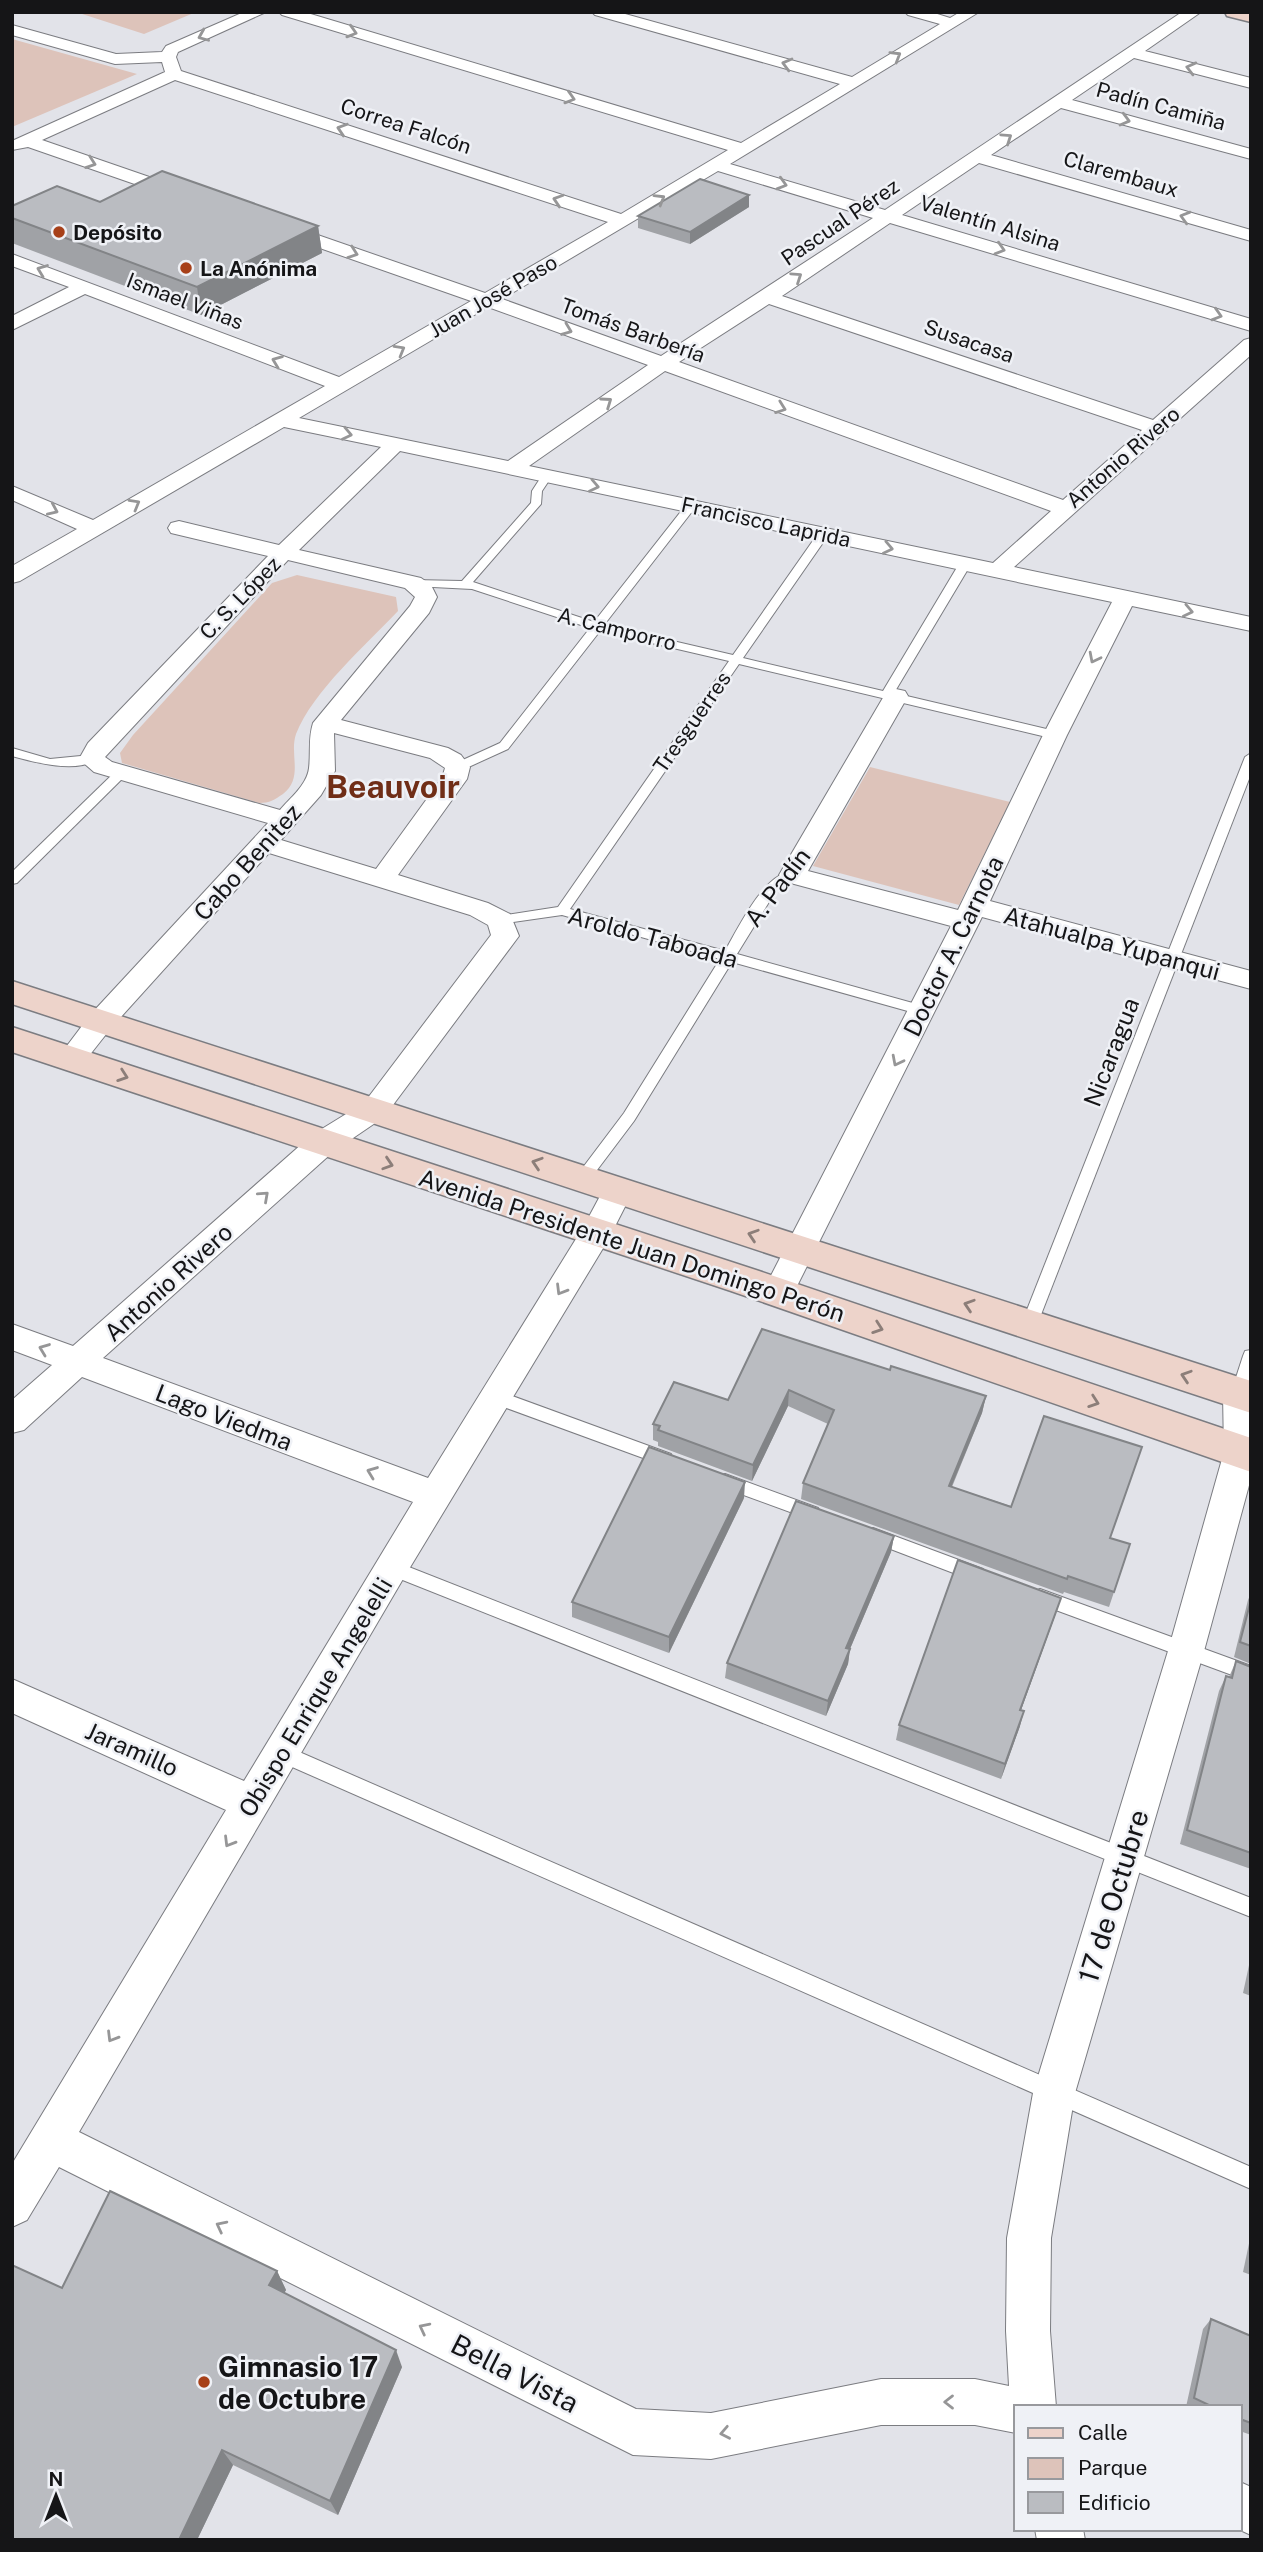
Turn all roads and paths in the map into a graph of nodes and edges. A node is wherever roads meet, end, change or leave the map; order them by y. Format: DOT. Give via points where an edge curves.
graph roads {
  1 [pos="258,12"];
  2 [pos="287,12"];
  3 [pos="600,12"];
  4 [pos="913,12"];
  5 [pos="971,12"];
  6 [pos="1193,12"];
  7 [pos="1234,12"];
  8 [pos="1251,16"];
  9 [pos="952,23"];
  10 [pos="12,30"];
  11 [pos="1132,53"];
  12 [pos="169,57"];
  13 [pos="174,74"];
  14 [pos="853,82"];
  15 [pos="1251,83"];
  16 [pos="1059,102"];
  17 [pos="20,145"];
  18 [pos="742,149"];
  19 [pos="1251,154"];
  20 [pos="979,157"];
  21 [pos="716,165"];
  22 [pos="198,200"];
  23 [pos="889,216"];
  24 [pos="623,221"];
  25 [pos="264,223"];
  26 [pos="1251,236"];
  27 [pos="12,259"];
  28 [pos="84,287"];
  29 [pos="768,297"];
  30 [pos="486,299"];
  31 [pos="12,324"];
  32 [pos="1251,325"];
  33 [pos="1251,344"];
  34 [pos="661,365"];
  35 [pos="341,385"];
  36 [pos="302,408"];
  37 [pos="281,420"];
  38 [pos="1156,428"];
  39 [pos="396,444"];
  40 [pos="530,455"];
  41 [pos="511,468"];
  42 [pos="547,476"];
  43 [pos="12,492"];
  44 [pos="690,507"];
  45 [pos="1064,509"];
  46 [pos="94,528"];
  47 [pos="179,528"];
  48 [pos="823,534"];
  49 [pos="282,553"];
  50 [pos="965,564"];
  51 [pos="1005,564"];
  52 [pos="12,576"];
  53 [pos="413,583"];
  54 [pos="465,584"];
  55 [pos="1125,598"];
  56 [pos="1251,605"];
  57 [pos="1251,624"];
  58 [pos="595,626"];
  59 [pos="736,659"];
  60 [pos="892,695"];
  61 [pos="325,723"];
  62 [pos="1055,735"];
  63 [pos="12,752"];
  64 [pos="1251,757"];
  65 [pos="91,759"];
  66 [pos="458,767"];
  67 [pos="121,773"];
  68 [pos="286,820"];
  69 [pos="264,843"];
  70 [pos="793,875"];
  71 [pos="382,879"];
  72 [pos="12,880"];
  73 [pos="562,911"];
  74 [pos="970,913"];
  75 [pos="499,920"];
  76 [pos="728,957"];
  77 [pos="1171,960"];
  78 [pos="1251,981"];
  79 [pos="12,992"];
  80 [pos="922,1010"];
  81 [pos="101,1021"];
  82 [pos="12,1039"];
  83 [pos="71,1059"];
  84 [pos="374,1110"];
  85 [pos="323,1143"];
  86 [pos="583,1178"];
  87 [pos="618,1191"];
  88 [pos="597,1232"];
  89 [pos="801,1251"];
  90 [pos="778,1293"];
  91 [pos="1029,1325"];
  92 [pos="12,1338"];
  93 [pos="1251,1356"];
  94 [pos="79,1363"];
  95 [pos="1245,1395"];
  96 [pos="496,1397"];
  97 [pos="12,1420"];
  98 [pos="1246,1454"];
  99 [pos="678,1464"];
  100 [pos="704,1473"];
  101 [pos="436,1496"];
  102 [pos="834,1521"];
  103 [pos="860,1531"];
  104 [pos="391,1568"];
  105 [pos="991,1579"];
  106 [pos="1030,1593"];
  107 [pos="1186,1651"];
  108 [pos="1251,1674"];
  109 [pos="12,1695"];
  110 [pos="281,1754"];
  111 [pos="252,1802"];
  112 [pos="1124,1858"];
  113 [pos="1251,1908"];
  114 [pos="1054,2093"];
  115 [pos="50,2140"];
  116 [pos="1251,2178"];
  117 [pos="13,2202"];
  118 [pos="1033,2405"];
  119 [pos="1014,2410"];
  1 -- 12 [label="street, one-way" via="172,49"];
  2 -- 18 [label="street, one-way"];
  14 -- 3 [label="street, one-way"];
  4 -- 9 [label="street"];
  5 -- 9 [label="street, Juan José Paso"];
  6 -- 11 [label="street, Pascual Pérez"];
  7 -- 8 [label="main road"];
  14 -- 9 [label="street, Juan José Paso, one-way"];
  10 -- 12 [label="street" via="115,58"];
  15 -- 11 [label="street, one-way"];
  11 -- 16 [label="street, Pascual Pérez"];
  12 -- 13 [label="street"];
  13 -- 17 [label="street"];
  24 -- 13 [label="street, Correa Falcón, one-way"];
  14 -- 18 [label="street, Juan José Paso"];
  16 -- 19 [label="street, Padín Camiña, one-way"];
  20 -- 16 [label="street, Pascual Pérez, one-way"];
  17 -- 22 [label="street, one-way"];
  18 -- 21 [label="street, Juan José Paso"];
  20 -- 23 [label="street, Pascual Pérez"];
  26 -- 20 [label="street, Clarembaux, one-way"];
  21 -- 23 [label="street, Valentín Alsina, one-way"];
  24 -- 21 [label="street, Juan José Paso, one-way"];
  29 -- 23 [label="street, Pascual Pérez, one-way"];
  23 -- 32 [label="street, Valentín Alsina, one-way"];
  24 -- 30 [label="street, Juan José Paso"];
  25 -- 30 [label="street, Tomás Barbería, one-way"];
  28 -- 27 [label="street, Ismael Viñas, one-way"];
  28 -- 31 [label="street"];
  35 -- 28 [label="street, Ismael Viñas, one-way"];
  29 -- 34 [label="street, Pascual Pérez"];
  29 -- 38 [label="street, Susacasa"];
  30 -- 34 [label="street, Tomás Barbería, one-way"];
  35 -- 30 [label="street, Juan José Paso, one-way"];
  33 -- 38 [label="street, Antonio Rivero"];
  40 -- 34 [label="street, Pascual Pérez, one-way"];
  34 -- 45 [label="street, Tomás Barbería, one-way"];
  35 -- 36 [label="street, Juan José Paso"];
  36 -- 37 [label="street, Juan José Paso"];
  36 -- 40 [label="street, Francisco Laprida"];
  37 -- 39 [label="street, Francisco Laprida, one-way"];
  46 -- 37 [label="street, Juan José Paso, one-way"];
  38 -- 45 [label="street, Antonio Rivero"];
  39 -- 41 [label="street, Francisco Laprida"];
  39 -- 49 [label="street, C. S. López"];
  40 -- 41 [label="street, Pascual Pérez"];
  40 -- 51 [label="street, Francisco Laprida"];
  41 -- 42 [label="street, Francisco Laprida"];
  42 -- 44 [label="street, Francisco Laprida, one-way"];
  42 -- 54 [label="lane" via="537,491 536,503"];
  43 -- 46 [label="street, one-way"];
  44 -- 48 [label="street, Francisco Laprida"];
  44 -- 58 [label="lane"];
  45 -- 51 [label="street, Antonio Rivero"];
  46 -- 52 [label="street, Juan José Paso"];
  47 -- 49 [label="street, A. Camporro"];
  48 -- 50 [label="street, Francisco Laprida, one-way"];
  48 -- 59 [label="lane, Tresguerres"];
  49 -- 53 [label="street, A. Camporro"];
  49 -- 65 [label="street, C. S. López"];
  50 -- 51 [label="street, Francisco Laprida"];
  50 -- 60 [label="lane, A. Padín"];
  51 -- 55 [label="street, Francisco Laprida"];
  51 -- 56 [label="street, Francisco Laprida"];
  53 -- 54 [label="lane, A. Camporro"];
  53 -- 61 [label="street" via="426,597 421,608"];
  54 -- 58 [label="lane, A. Camporro"];
  55 -- 57 [label="street, Francisco Laprida, one-way"];
  55 -- 62 [label="street, Doctor A. Carnota, one-way"];
  58 -- 59 [label="lane, A. Camporro"];
  58 -- 66 [label="lane" via="504,746"];
  59 -- 60 [label="lane, A. Camporro"];
  59 -- 73 [label="lane, Tresguerres"];
  60 -- 62 [label="lane, A. Camporro"];
  60 -- 70 [label="street, A. Padín"];
  61 -- 66 [label="street" via="439,753"];
  61 -- 68 [label="street, Cabo Benitez" via="322,771"];
  62 -- 74 [label="street, Doctor A. Carnota"];
  63 -- 65 [label="lane" via="50,763"];
  64 -- 77 [label="lane, Nicaragua"];
  65 -- 67 [label="street"];
  66 -- 71 [label="street"];
  67 -- 68 [label="street"];
  67 -- 72 [label="lane"];
  68 -- 69 [label="street, Cabo Benitez"];
  69 -- 71 [label="street"];
  69 -- 81 [label="street, Cabo Benitez"];
  70 -- 74 [label="street, Atahualpa Yupanqui"];
  70 -- 76 [label="lane, A. Padín" via="772,886"];
  71 -- 75 [label="street" via="479,909"];
  73 -- 75 [label="lane, Aroldo Taboada"];
  73 -- 76 [label="lane, Aroldo Taboada"];
  74 -- 77 [label="street, Atahualpa Yupanqui"];
  74 -- 80 [label="street, Doctor A. Carnota"];
  75 -- 84 [label="street" via="505,936"];
  76 -- 80 [label="lane, Aroldo Taboada"];
  76 -- 86 [label="lane, A. Padín" via="629,1117"];
  77 -- 78 [label="street, Atahualpa Yupanqui"];
  77 -- 91 [label="lane, Nicaragua"];
  79 -- 81 [label="main road, Avenida Presidente Juan Domingo Perón"];
  80 -- 89 [label="street, Doctor A. Carnota, one-way"];
  81 -- 83 [label="street, Cabo Benitez"];
  81 -- 84 [label="main road, Avenida Presidente Juan Domingo Perón"];
  82 -- 83 [label="main road, Avenida Presidente Juan Domingo Perón"];
  83 -- 85 [label="main road, Avenida Presidente Juan Domingo Perón, one-way"];
  84 -- 85 [label="street"];
  86 -- 84 [label="main road, Avenida Presidente Juan Domingo Perón, one-way"];
  85 -- 88 [label="main road, Avenida Presidente Juan Domingo Perón, one-way"];
  94 -- 85 [label="street, Antonio Rivero, one-way"];
  86 -- 87 [label="main road, Avenida Presidente Juan Domingo Perón"];
  87 -- 88 [label="street, Obispo Enrique Angelelli"];
  89 -- 87 [label="main road, Avenida Presidente Juan Domingo Perón, one-way"];
  88 -- 90 [label="main road, Avenida Presidente Juan Domingo Perón"];
  88 -- 96 [label="street, Obispo Enrique Angelelli, one-way"];
  89 -- 90 [label="street, Doctor A. Carnota"];
  91 -- 89 [label="main road, Avenida Presidente Juan Domingo Perón, one-way"];
  90 -- 98 [label="main road, Avenida Presidente Juan Domingo Perón, one-way"];
  95 -- 91 [label="main road, Avenida Presidente Juan Domingo Perón, one-way"];
  94 -- 92 [label="street, Lago Viedma, one-way"];
  93 -- 95 [label="lane"];
  94 -- 97 [label="street, Antonio Rivero"];
  101 -- 94 [label="street, Lago Viedma, one-way"];
  95 -- 98 [label="street, 17 de Octubre"];
  96 -- 99 [label="lane"];
  96 -- 101 [label="street, Obispo Enrique Angelelli"];
  98 -- 107 [label="street, 17 de Octubre"];
  100 -- 102 [label="lane"];
  101 -- 104 [label="street, Obispo Enrique Angelelli"];
  103 -- 105 [label="lane"];
  104 -- 110 [label="street, Obispo Enrique Angelelli"];
  104 -- 112 [label="lane"];
  106 -- 107 [label="lane"];
  107 -- 108 [label="lane"];
  107 -- 112 [label="street, 17 de Octubre"];
  109 -- 111 [label="street, Jaramillo"];
  110 -- 111 [label="street, Obispo Enrique Angelelli"];
  110 -- 114 [label="lane"];
  111 -- 115 [label="street, Obispo Enrique Angelelli, one-way"];
  112 -- 113 [label="lane"];
  112 -- 114 [label="street, 17 de Octubre"];
  114 -- 116 [label="lane"];
  114 -- 118 [label="street, 17 de Octubre" via="1029,2238"];
  115 -- 117 [label="street, Obispo Enrique Angelelli"];
  119 -- 115 [label="street, Bella Vista, one-way" via="975,2402 881,2402 711,2436 633,2432"];
}
